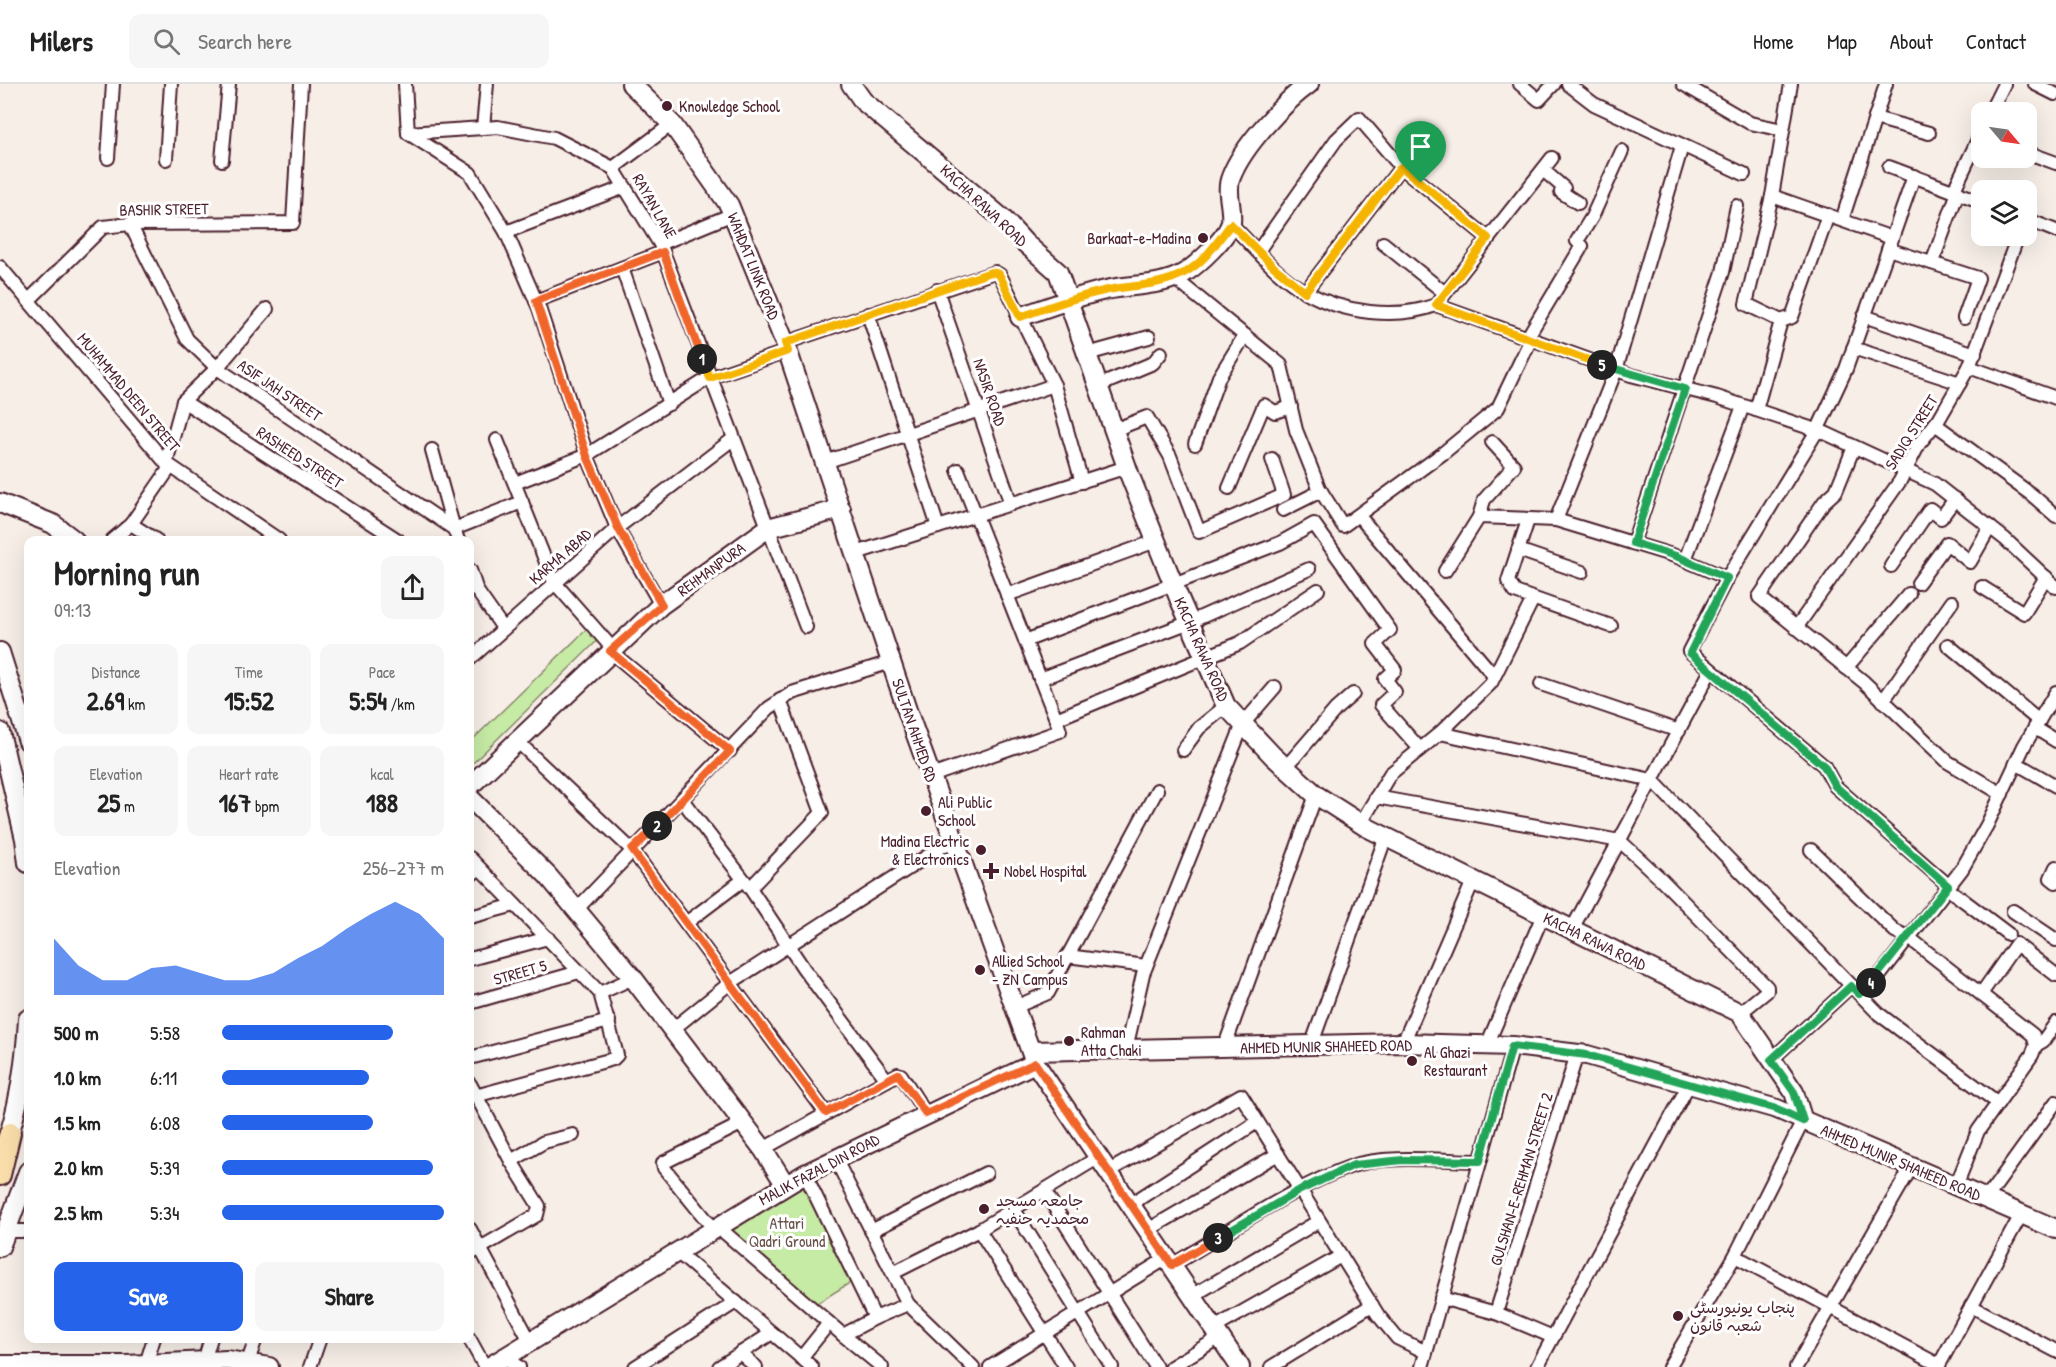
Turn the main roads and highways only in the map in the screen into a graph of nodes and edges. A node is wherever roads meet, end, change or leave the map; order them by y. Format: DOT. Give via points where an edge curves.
graph roads {
  1 [pos="10,1133"];
  2 [pos="0,1175"];
  1 -- 2 [label="main road"];
}
